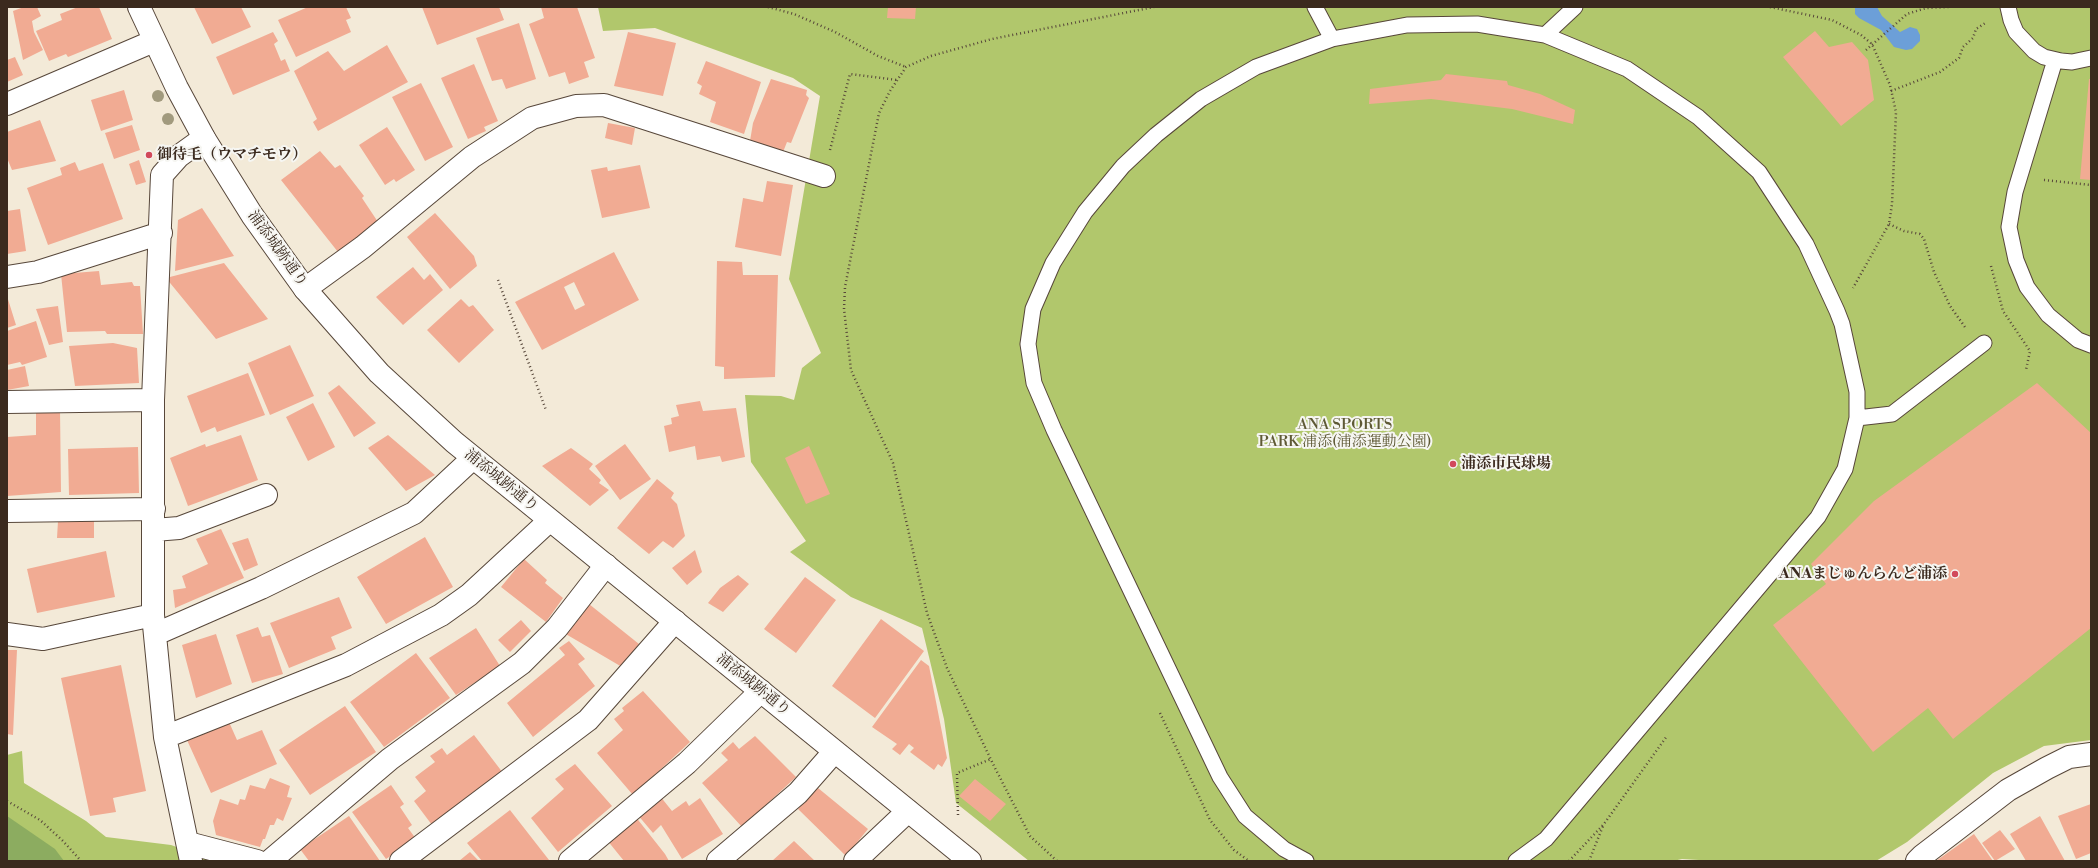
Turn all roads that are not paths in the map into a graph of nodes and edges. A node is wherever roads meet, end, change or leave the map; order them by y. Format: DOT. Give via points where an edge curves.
graph roads {
  1 [pos="139,7"];
  2 [pos="1315,7"];
  3 [pos="1575,7"];
  4 [pos="2008,8"];
  5 [pos="1545,35"];
  6 [pos="1332,39"];
  7 [pos="154,41"];
  8 [pos="2091,58"];
  9 [pos="2055,60"];
  10 [pos="7,104"];
  11 [pos="204,138"];
  12 [pos="824,176"];
  13 [pos="161,233"];
  14 [pos="7,277"];
  15 [pos="305,289"];
  16 [pos="1982,344"];
  17 [pos="2091,345"];
  18 [pos="153,400"];
  19 [pos="7,402"];
  20 [pos="1857,418"];
  21 [pos="473,458"];
  22 [pos="266,496"];
  23 [pos="154,509"];
  24 [pos="7,511"];
  25 [pos="549,520"];
  26 [pos="154,530"];
  27 [pos="606,565"];
  28 [pos="675,621"];
  29 [pos="155,624"];
  30 [pos="7,634"];
  31 [pos="761,691"];
  32 [pos="165,737"];
  33 [pos="834,752"];
  34 [pos="2091,754"];
  35 [pos="908,811"];
  36 [pos="189,852"];
  37 [pos="258,861"];
  38 [pos="270,861"];
  39 [pos="401,861"];
  40 [pos="570,861"];
  41 [pos="718,861"];
  42 [pos="855,861"];
  43 [pos="970,861"];
  44 [pos="1306,861"];
  45 [pos="1516,861"];
  46 [pos="1917,861"];
  1 -- 7 [label="street, 浦添城跡通り"];
  2 -- 6 [label="lane"];
  3 -- 5 [label="lane"];
  4 -- 9 [label="lane" via="2016,32 2023,41 2034,51"];
  5 -- 6 [label="lane" via="1477,24 1407,25"];
  5 -- 20 [label="lane" via="1627,69 1698,117 1760,172 1806,244 1837,311 1857,392"];
  6 -- 44 [label="lane" via="1256,67 1201,99 1156,135 1123,166 1085,212 1053,263 1033,309 1028,344 1034,383 1054,430 1220,777 1245,816 1284,849"];
  7 -- 10 [label="street"];
  7 -- 11 [label="street, 浦添城跡通り"];
  8 -- 9 [label="lane" via="2072,62"];
  9 -- 17 [label="lane" via="2015,192 2009,227 2016,260 2024,281 2048,316 2078,340"];
  11 -- 13 [label="street" via="179,156 162,175"];
  11 -- 15 [label="street, 浦添城跡通り" via="252,215"];
  12 -- 15 [label="street" via="604,105 576,106 532,118 476,154 362,247"];
  13 -- 14 [label="street" via="38,272"];
  13 -- 18 [label="street"];
  15 -- 21 [label="street, 浦添城跡通り" via="379,372"];
  16 -- 20 [label="lane" via="1892,414"];
  18 -- 19 [label="street"];
  18 -- 23 [label="street"];
  20 -- 45 [label="lane" via="1845,469 1818,517 1546,839"];
  21 -- 25 [label="street, 浦添城跡通り"];
  21 -- 29 [label="street" via="414,512 261,588"];
  22 -- 26 [label="street" via="179,528"];
  23 -- 24 [label="street"];
  23 -- 26 [label="street"];
  25 -- 27 [label="street, 浦添城跡通り"];
  25 -- 32 [label="street" via="470,595 441,616 346,665"];
  26 -- 29 [label="street"];
  27 -- 28 [label="street, 浦添城跡通り"];
  27 -- 38 [label="street" via="557,628 522,663 390,759"];
  28 -- 31 [label="street, 浦添城跡通り"];
  28 -- 39 [label="street" via="588,720"];
  29 -- 30 [label="street" via="43,639"];
  29 -- 32 [label="street"];
  31 -- 33 [label="street, 浦添城跡通り"];
  31 -- 40 [label="street" via="687,763"];
  32 -- 36 [label="street"];
  33 -- 35 [label="street, 浦添城跡通り"];
  33 -- 41 [label="street" via="798,793"];
  34 -- 46 [label="street" via="2069,758 2008,790"];
  35 -- 42 [label="street"];
  35 -- 43 [label="street, 浦添城跡通り"];
  36 -- 37 [label="street"];
}
